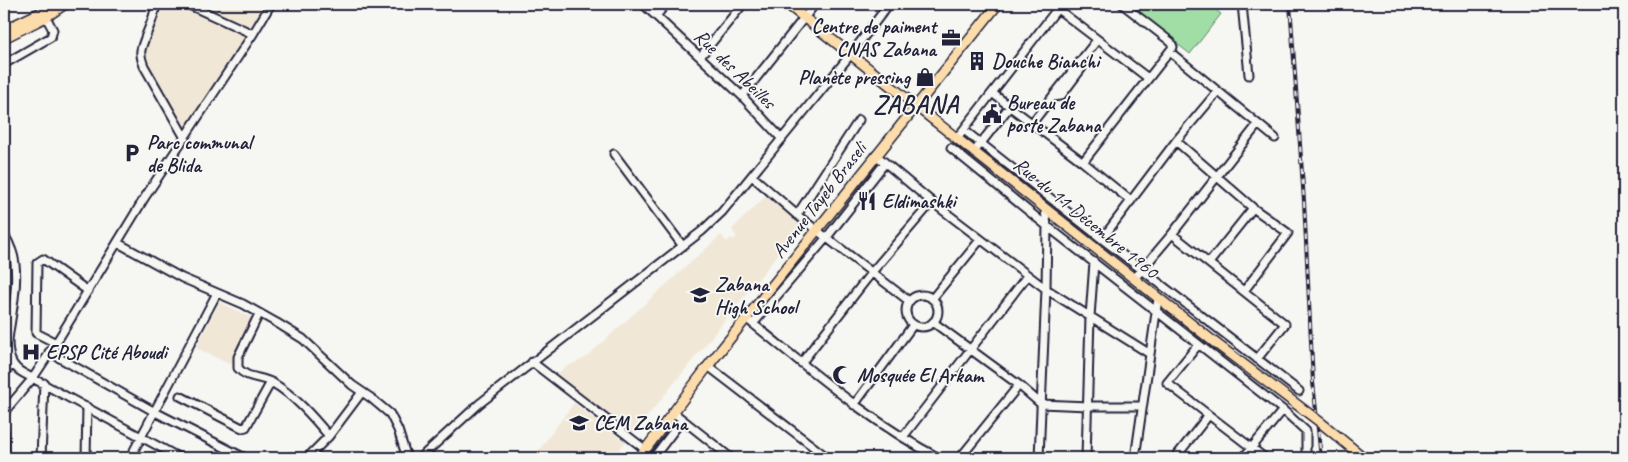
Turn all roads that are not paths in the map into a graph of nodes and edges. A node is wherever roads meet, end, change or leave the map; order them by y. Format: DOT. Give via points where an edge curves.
graph roads {
  1 [pos="156,4"];
  2 [pos="188,4"];
  3 [pos="271,4"];
  4 [pos="643,4"];
  5 [pos="666,4"];
  6 [pos="744,4"];
  7 [pos="787,4"];
  8 [pos="815,4"];
  9 [pos="889,4"];
  10 [pos="998,4"];
  11 [pos="1051,4"];
  12 [pos="1122,4"];
  13 [pos="1242,4"];
  14 [pos="62,5"];
  15 [pos="1060,6"];
  16 [pos="46,16"];
  17 [pos="656,16"];
  18 [pos="804,17"];
  19 [pos="4,30"];
  20 [pos="253,34"];
  21 [pos="4,38"];
  22 [pos="1097,40"];
  23 [pos="1170,52"];
  24 [pos="851,54"];
  25 [pos="700,57"];
  26 [pos="5,61"];
  27 [pos="1249,75"];
  28 [pos="1148,78"];
  29 [pos="1218,91"];
  30 [pos="992,92"];
  31 [pos="742,96"];
  32 [pos="1010,106"];
  33 [pos="917,107"];
  34 [pos="860,120"];
  35 [pos="1032,123"];
  36 [pos="1258,124"];
  37 [pos="964,130"];
  38 [pos="185,138"];
  39 [pos="957,138"];
  40 [pos="1276,138"];
  41 [pos="782,139"];
  42 [pos="1176,141"];
  43 [pos="980,142"];
  44 [pos="951,148"];
  45 [pos="974,152"];
  46 [pos="614,154"];
  47 [pos="876,155"];
  48 [pos="1083,162"];
  49 [pos="885,163"];
  50 [pos="752,176"];
  51 [pos="1217,176"];
  52 [pos="1131,201"];
  53 [pos="932,202"];
  54 [pos="1253,208"];
  55 [pos="1045,210"];
  56 [pos="798,215"];
  57 [pos="1047,226"];
  58 [pos="817,230"];
  59 [pos="1172,234"];
  60 [pos="6,237"];
  61 [pos="827,237"];
  62 [pos="1102,239"];
  63 [pos="980,240"];
  64 [pos="118,243"];
  65 [pos="682,246"];
  66 [pos="4,248"];
  67 [pos="1094,262"];
  68 [pos="1209,263"];
  69 [pos="1141,270"];
  70 [pos="872,272"];
  71 [pos="1027,276"];
  72 [pos="1134,279"];
  73 [pos="1046,289"];
  74 [pos="88,291"];
  75 [pos="1244,291"];
  76 [pos="217,293"];
  77 [pos="932,299"];
  78 [pos="1158,299"];
  79 [pos="909,301"];
  80 [pos="1156,311"];
  81 [pos="259,314"];
  82 [pos="1090,317"];
  83 [pos="750,322"];
  84 [pos="933,322"];
  85 [pos="913,325"];
  86 [pos="56,343"];
  87 [pos="1198,344"];
  88 [pos="971,349"];
  89 [pos="49,352"];
  90 [pos="1150,354"];
  91 [pos="1257,359"];
  92 [pos="532,362"];
  93 [pos="802,362"];
  94 [pos="14,366"];
  95 [pos="708,366"];
  96 [pos="4,369"];
  97 [pos="33,378"];
  98 [pos="271,382"];
  99 [pos="44,383"];
  100 [pos="1019,385"];
  101 [pos="1299,391"];
  102 [pos="362,392"];
  103 [pos="180,396"];
  104 [pos="854,404"];
  105 [pos="1042,404"];
  106 [pos="1088,406"];
  107 [pos="1142,406"];
  108 [pos="87,407"];
  109 [pos="1282,410"];
  110 [pos="155,412"];
  111 [pos="672,412"];
  112 [pos="4,416"];
  113 [pos="1208,416"];
  114 [pos="682,420"];
  115 [pos="4,431"];
  116 [pos="330,436"];
  117 [pos="903,437"];
  118 [pos="141,438"];
  119 [pos="1251,448"];
  120 [pos="646,450"];
  121 [pos="4,458"];
  122 [pos="41,458"];
  123 [pos="86,458"];
  124 [pos="130,458"];
  125 [pos="180,458"];
  126 [pos="245,458"];
  127 [pos="307,458"];
  128 [pos="407,458"];
  129 [pos="420,458"];
  130 [pos="639,458"];
  131 [pos="653,458"];
  132 [pos="731,458"];
  133 [pos="828,458"];
  134 [pos="939,458"];
  135 [pos="960,458"];
  136 [pos="1039,458"];
  137 [pos="1086,458"];
  138 [pos="1135,458"];
  139 [pos="1175,458"];
  140 [pos="1243,458"];
  141 [pos="1264,458"];
  142 [pos="1306,458"];
  143 [pos="1364,458"];
  1 -- 38 [label="street" via="155,17 141,58"];
  2 -- 20 [label="street"];
  3 -- 20 [label="street"];
  4 -- 17 [label="street, Rue des Abeilles"];
  5 -- 17 [label="street"];
  6 -- 25 [label="street"];
  7 -- 18 [label="main road, Rue du 11 Décembre 1960"];
  8 -- 18 [label="street"];
  9 -- 24 [label="street"];
  10 -- 33 [label="main road, Avenue Tayeb Braseli"];
  11 -- 15 [label="street"];
  12 -- 23 [label="street" via="1171,42"];
  13 -- 27 [label="street"];
  14 -- 16 [label="main road"];
  14 -- 19 [label="main road"];
  15 -- 22 [label="street"];
  15 -- 30 [label="street"];
  16 -- 21 [label="main road"];
  16 -- 26 [label="street" via="53,30 51,37"];
  17 -- 25 [label="street, Rue des Abeilles"];
  18 -- 24 [label="main road, Rue du 11 Décembre 1960"];
  18 -- 31 [label="street"];
  20 -- 38 [label="street"];
  22 -- 28 [label="street"];
  22 -- 35 [label="street"];
  23 -- 28 [label="street"];
  23 -- 29 [label="street"];
  24 -- 33 [label="main road, Rue du 11 Décembre 1960"];
  24 -- 41 [label="street"];
  25 -- 31 [label="street, Rue des Abeilles"];
  28 -- 48 [label="street"];
  29 -- 36 [label="street"];
  29 -- 42 [label="street"];
  30 -- 32 [label="street"];
  30 -- 37 [label="street"];
  31 -- 41 [label="street, Rue des Abeilles"];
  32 -- 35 [label="street"];
  32 -- 43 [label="street"];
  33 -- 39 [label="main road, Rue du 11 Décembre 1960"];
  33 -- 47 [label="main road, Avenue Tayeb Braseli"];
  34 -- 56 [label="street"];
  35 -- 48 [label="street"];
  36 -- 40 [label="street"];
  36 -- 51 [label="street"];
  37 -- 39 [label="street"];
  37 -- 43 [label="street"];
  38 -- 64 [label="street"];
  39 -- 45 [label="main road, Rue du 11 Décembre 1960"];
  41 -- 50 [label="street"];
  42 -- 51 [label="street"];
  42 -- 52 [label="street"];
  43 -- 45 [label="street"];
  43 -- 62 [label="street"];
  44 -- 57 [label="street"];
  45 -- 55 [label="main road, Rue du 11 Décembre 1960"];
  46 -- 65 [label="street"];
  47 -- 49 [label="street"];
  47 -- 58 [label="main road, Avenue Tayeb Braseli"];
  48 -- 52 [label="street"];
  49 -- 53 [label="street"];
  49 -- 61 [label="street"];
  50 -- 56 [label="street"];
  50 -- 65 [label="street" via="722,212"];
  51 -- 54 [label="street"];
  51 -- 59 [label="street"];
  52 -- 62 [label="street"];
  53 -- 63 [label="street"];
  53 -- 70 [label="street"];
  54 -- 68 [label="street"];
  54 -- 75 [label="street" via="1288,234"];
  55 -- 57 [label="street"];
  55 -- 72 [label="main road, Rue du 11 Décembre 1960"];
  56 -- 58 [label="street"];
  57 -- 67 [label="street"];
  57 -- 73 [label="street"];
  58 -- 61 [label="street"];
  58 -- 83 [label="main road, Avenue Tayeb Braseli"];
  59 -- 68 [label="street"];
  59 -- 69 [label="street"];
  60 -- 66 [label="street"];
  60 -- 94 [label="street" via="15,271 8,348"];
  61 -- 70 [label="street"];
  61 -- 83 [label="street"];
  62 -- 69 [label="street"];
  63 -- 71 [label="street"];
  63 -- 77 [label="street"];
  64 -- 74 [label="street"];
  64 -- 76 [label="street"];
  65 -- 92 [label="street"];
  67 -- 80 [label="street"];
  67 -- 82 [label="street"];
  68 -- 75 [label="street"];
  69 -- 72 [label="street"];
  69 -- 91 [label="street"];
  70 -- 79 [label="street"];
  70 -- 93 [label="street"];
  71 -- 73 [label="street"];
  71 -- 88 [label="street"];
  72 -- 78 [label="main road, Rue du 11 Décembre 1960"];
  73 -- 82 [label="street"];
  73 -- 105 [label="street"];
  74 -- 86 [label="street"];
  74 -- 86 [label="street" via="43,259 37,263 36,333"];
  75 -- 91 [label="street" via="1285,324"];
  76 -- 81 [label="street"];
  76 -- 110 [label="street"];
  77 -- 79 [label="street" via="922,295"];
  77 -- 84 [label="street" via="938,310"];
  78 -- 80 [label="street"];
  78 -- 143 [label="main road, Rue du 11 Décembre 1960, bridge"];
  79 -- 85 [label="street" via="905,312"];
  80 -- 87 [label="street"];
  80 -- 90 [label="street"];
  81 -- 98 [label="street" via="237,365 249,376"];
  81 -- 102 [label="street" via="303,339"];
  82 -- 90 [label="street"];
  82 -- 106 [label="street"];
  83 -- 93 [label="street"];
  83 -- 95 [label="main road, Avenue Tayeb Braseli"];
  84 -- 85 [label="street" via="924,327"];
  84 -- 88 [label="street"];
  85 -- 104 [label="street"];
  86 -- 89 [label="street"];
  87 -- 109 [label="street"];
  87 -- 113 [label="street" via="1167,383"];
  88 -- 100 [label="street"];
  88 -- 117 [label="street"];
  89 -- 97 [label="street"];
  89 -- 110 [label="street"];
  90 -- 107 [label="street"];
  91 -- 101 [label="street"];
  92 -- 120 [label="street"];
  92 -- 129 [label="street" via="479,404"];
  93 -- 104 [label="street"];
  94 -- 96 [label="street"];
  94 -- 97 [label="street"];
  95 -- 111 [label="main road, Avenue Tayeb Braseli"];
  95 -- 133 [label="street"];
  97 -- 99 [label="street"];
  97 -- 112 [label="street"];
  98 -- 103 [label="street" via="246,427 242,428"];
  98 -- 116 [label="street" via="307,410"];
  99 -- 108 [label="street"];
  99 -- 122 [label="street"];
  100 -- 105 [label="street"];
  100 -- 135 [label="street"];
  102 -- 116 [label="street"];
  102 -- 128 [label="street" via="390,414"];
  104 -- 117 [label="street"];
  105 -- 106 [label="street"];
  105 -- 136 [label="street"];
  106 -- 107 [label="street"];
  106 -- 137 [label="street"];
  107 -- 138 [label="street"];
  108 -- 118 [label="street"];
  108 -- 123 [label="street"];
  109 -- 119 [label="street"];
  109 -- 142 [label="street" via="1306,431"];
  110 -- 118 [label="street"];
  110 -- 126 [label="street"];
  111 -- 114 [label="street"];
  111 -- 120 [label="main road, Avenue Tayeb Braseli"];
  113 -- 119 [label="street"];
  113 -- 139 [label="street"];
  114 -- 131 [label="street"];
  114 -- 132 [label="street"];
  115 -- 121 [label="street"];
  116 -- 127 [label="street"];
  117 -- 134 [label="street"];
  118 -- 124 [label="street"];
  118 -- 125 [label="street"];
  119 -- 140 [label="street"];
  119 -- 141 [label="street"];
  120 -- 130 [label="main road, Avenue Tayeb Braseli"];
}
